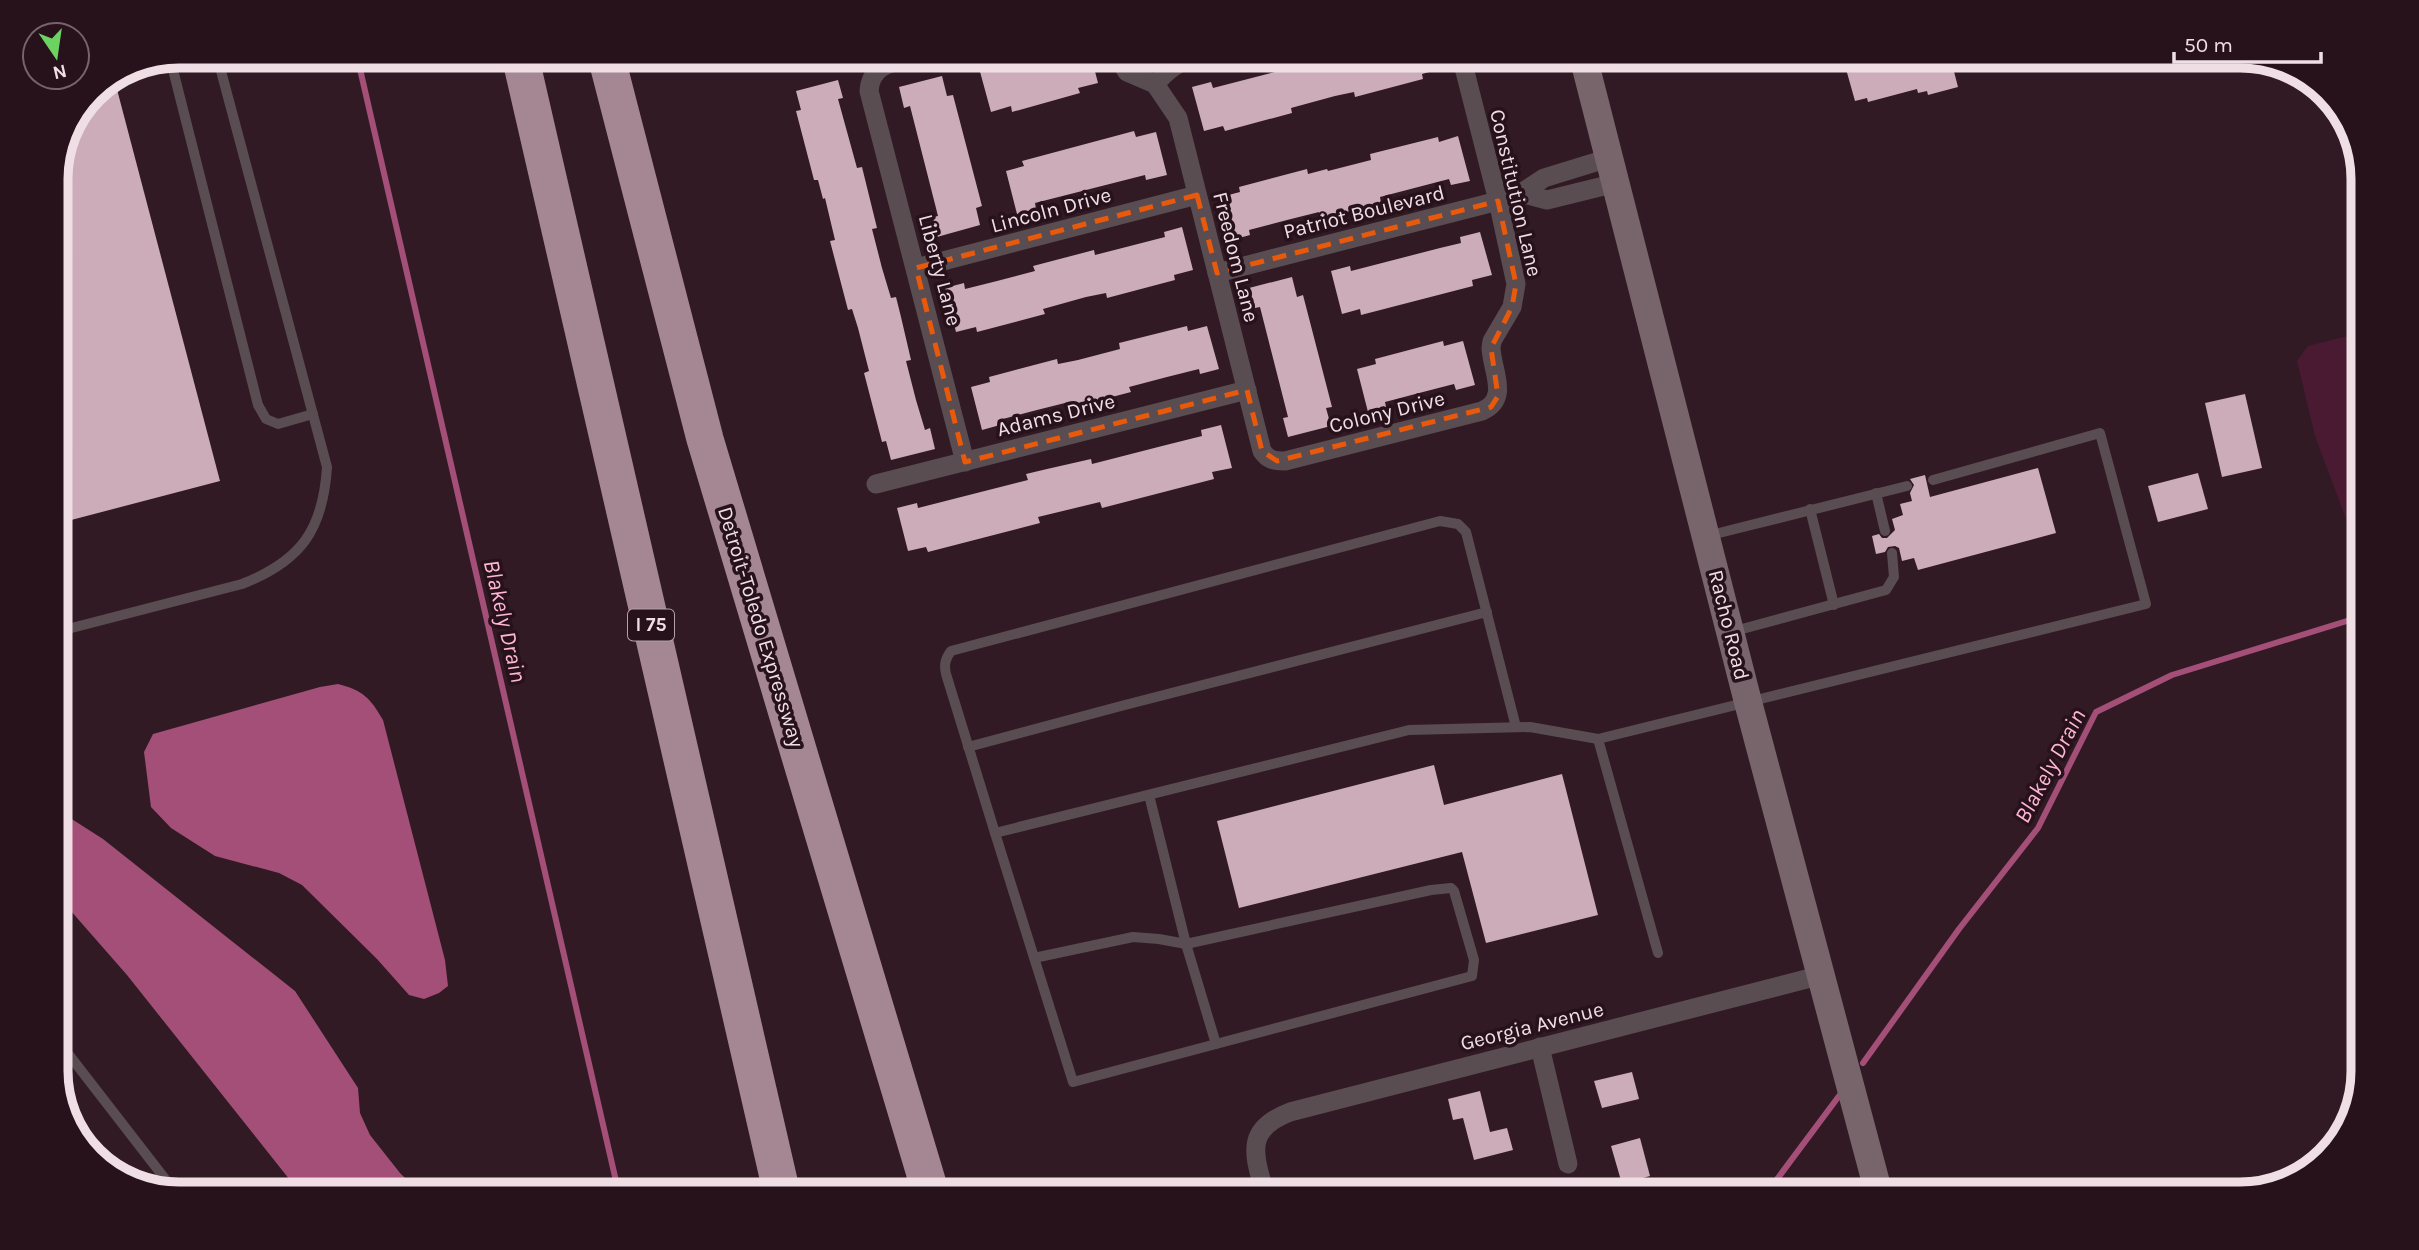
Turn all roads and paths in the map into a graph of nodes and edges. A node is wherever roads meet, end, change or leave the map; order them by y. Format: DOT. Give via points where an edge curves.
graph roads {
  1 [pos="220,68"];
  2 [pos="523,68"];
  3 [pos="609,68"];
  4 [pos="878,68"];
  5 [pos="1124,68"];
  6 [pos="1170,68"];
  7 [pos="1464,68"];
  8 [pos="1586,68"];
  9 [pos="173,69"];
  10 [pos="1155,84"];
  11 [pos="1613,171"];
  12 [pos="1197,195"];
  13 [pos="1498,201"];
  14 [pos="916,268"];
  15 [pos="1217,273"];
  16 [pos="1247,390"];
  17 [pos="1482,411"];
  18 [pos="313,414"];
  19 [pos="1303,457"];
  20 [pos="965,462"];
  21 [pos="1933,480"];
  22 [pos="876,484"];
  23 [pos="1907,486"];
  24 [pos="1876,493"];
  25 [pos="1810,509"];
  26 [pos="1885,531"];
  27 [pos="1706,536"];
  28 [pos="1892,553"];
  29 [pos="1834,605"];
  30 [pos="1487,612"];
  31 [pos="68,629"];
  32 [pos="1731,632"];
  33 [pos="1748,702"];
  34 [pos="1516,727"];
  35 [pos="1598,739"];
  36 [pos="968,747"];
  37 [pos="1149,795"];
  38 [pos="995,833"];
  39 [pos="1186,944"];
  40 [pos="1658,953"];
  41 [pos="1034,958"];
  42 [pos="1822,975"];
  43 [pos="1216,1044"];
  44 [pos="1540,1047"];
  45 [pos="68,1054"];
  46 [pos="1568,1164"];
  47 [pos="167,1181"];
  48 [pos="779,1182"];
  49 [pos="927,1182"];
  50 [pos="1262,1182"];
  51 [pos="1876,1182"];
  1 -- 18 [label="lane"];
  2 -- 48 [label="highway, I 75"];
  3 -- 49 [label="highway, Detroit-Toledo Expressway" via="705,439"];
  4 -- 14 [label="street, Liberty Lane" via="869,91"];
  5 -- 10 [label="street, Freedom Lane"];
  6 -- 10 [label="street"];
  7 -- 13 [label="street, Constitution Lane"];
  8 -- 11 [label="street, Racho Road"];
  9 -- 18 [label="lane" via="258,405 266,419 278,424"];
  10 -- 12 [label="street, Freedom Lane" via="1178,118"];
  11 -- 13 [label="street, Patriot Boulevard" via="1547,200 1521,193"];
  11 -- 27 [label="street, Racho Road"];
  12 -- 14 [label="street, Lincoln Drive"];
  12 -- 15 [label="street, Freedom Lane"];
  13 -- 15 [label="street, Patriot Boulevard"];
  13 -- 17 [label="street, Constitution Lane" via="1515,298 1492,341 1497,400"];
  14 -- 20 [label="street, Liberty Lane"];
  15 -- 16 [label="street, Freedom Lane"];
  16 -- 19 [label="street, Freedom Lane" via="1267,459"];
  16 -- 20 [label="street, Adams Drive"];
  17 -- 19 [label="street, Colony Drive"];
  18 -- 31 [label="lane" via="327,467 325,492 309,536 290,558 242,584"];
  20 -- 22 [label="street, Adams Drive"];
  21 -- 33 [label="lane" via="2100,433 2146,604"];
  23 -- 24 [label="lane"];
  24 -- 25 [label="lane"];
  24 -- 26 [label="lane"];
  25 -- 27 [label="lane"];
  25 -- 29 [label="lane"];
  27 -- 32 [label="street, Racho Road"];
  28 -- 29 [label="lane" via="1894,578 1886,590"];
  29 -- 32 [label="lane"];
  30 -- 34 [label="lane"];
  30 -- 36 [label="lane"];
  30 -- 36 [label="lane" via="1466,532 1458,524 1440,521 951,651 944,666"];
  32 -- 33 [label="street, Racho Road"];
  33 -- 35 [label="lane"];
  33 -- 42 [label="street, Racho Road"];
  34 -- 35 [label="lane"];
  34 -- 37 [label="lane" via="1409,730"];
  35 -- 40 [label="lane"];
  36 -- 38 [label="lane"];
  37 -- 38 [label="lane"];
  37 -- 39 [label="lane"];
  38 -- 41 [label="lane"];
  39 -- 41 [label="lane" via="1133,937"];
  39 -- 43 [label="lane"];
  39 -- 43 [label="lane" via="1431,890 1454,891 1474,960 1472,976"];
  41 -- 43 [label="lane" via="1073,1082"];
  42 -- 44 [label="street, Georgia Avenue"];
  42 -- 51 [label="street, Racho Road"];
  44 -- 46 [label="street"];
  44 -- 50 [label="street, Georgia Avenue" via="1271,1119 1259,1130 1256,1146"];
  45 -- 47 [label="lane"];
}
